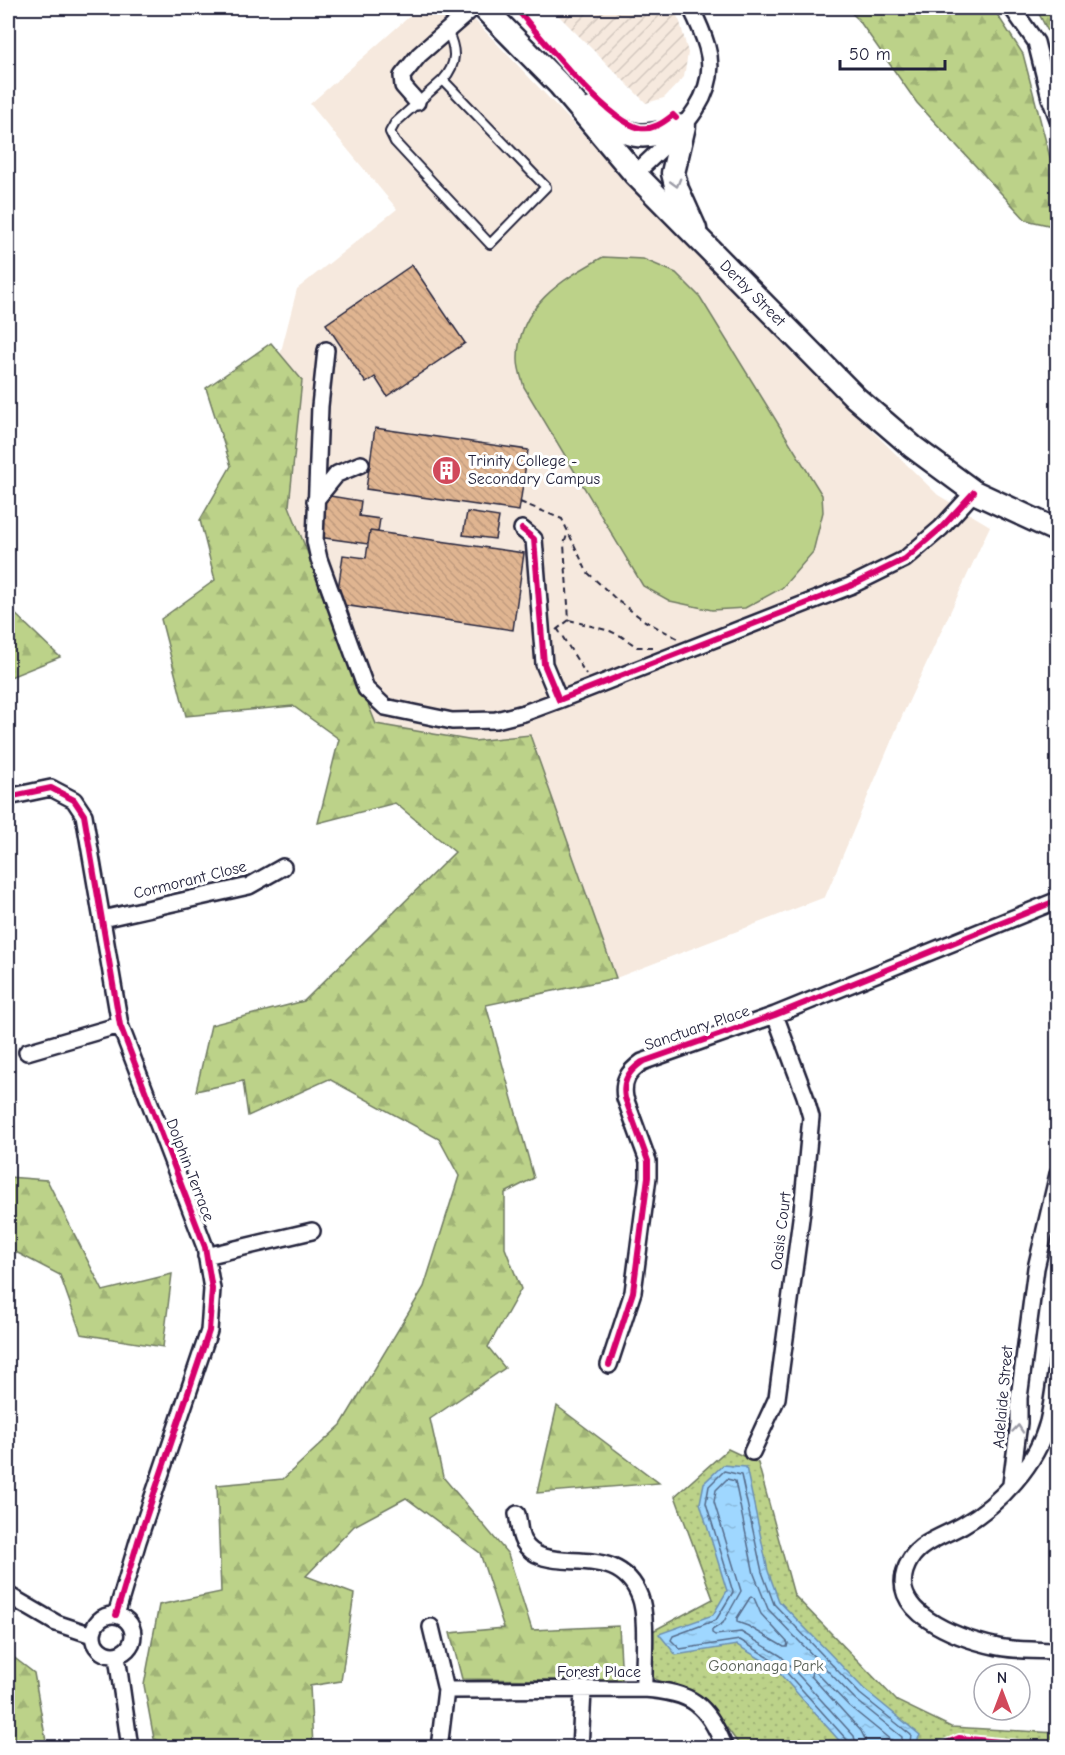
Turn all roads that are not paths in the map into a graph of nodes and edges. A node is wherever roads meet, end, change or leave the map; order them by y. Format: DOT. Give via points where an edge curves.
graph roads {
  1 [pos="473,8"];
  2 [pos="484,8"];
  3 [pos="691,8"];
  4 [pos="1012,8"];
  5 [pos="447,30"];
  6 [pos="443,80"];
  7 [pos="559,84"];
  8 [pos="417,102"];
  9 [pos="1058,118"];
  10 [pos="684,126"];
  11 [pos="635,174"];
  12 [pos="702,244"];
  13 [pos="326,350"];
  14 [pos="361,464"];
  15 [pos="974,492"];
  16 [pos="315,501"];
  17 [pos="522,529"];
  18 [pos="1058,531"];
  19 [pos="559,700"];
  20 [pos="8,797"];
  21 [pos="283,867"];
  22 [pos="1058,900"];
  23 [pos="102,919"];
  24 [pos="775,1015"];
  25 [pos="120,1025"];
  26 [pos="27,1052"];
  27 [pos="1058,1174"];
  28 [pos="312,1231"];
  29 [pos="206,1256"];
  30 [pos="1058,1359"];
  31 [pos="609,1365"];
  32 [pos="752,1452"];
  33 [pos="1010,1487"];
  34 [pos="517,1514"];
  35 [pos="8,1595"];
  36 [pos="116,1615"];
  37 [pos="432,1627"];
  38 [pos="92,1635"];
  39 [pos="1058,1651"];
  40 [pos="117,1656"];
  41 [pos="644,1689"];
  42 [pos="446,1690"];
  43 [pos="583,1691"];
  44 [pos="130,1748"];
  45 [pos="439,1748"];
  46 [pos="580,1748"];
  47 [pos="726,1748"];
  1 -- 5 [label="street"];
  2 -- 7 [label="main road, Derby Street"];
  3 -- 10 [label="street" via="708,49 709,80 704,98"];
  4 -- 9 [label="street" via="1036,42"];
  5 -- 6 [label="lane" via="455,47 452,71"];
  5 -- 8 [label="street" via="402,76 403,86"];
  6 -- 8 [label="lane"];
  6 -- 8 [label="lane" via="546,187 490,244 395,142 390,132"];
  7 -- 10 [label="main road" via="628,134 646,136"];
  7 -- 11 [label="main road, Derby Street"];
  10 -- 11 [label="street"];
  10 -- 12 [label="main road, one-way" via="673,173"];
  11 -- 12 [label="main road, Derby Street"];
  12 -- 15 [label="main road, Derby Street" via="856,398"];
  13 -- 16 [label="street"];
  14 -- 16 [label="street" via="337,474"];
  15 -- 18 [label="main road, Derby Street"];
  15 -- 19 [label="street" via="906,559 850,586"];
  16 -- 19 [label="street" via="319,559 366,689 385,707 452,721 496,720"];
  17 -- 19 [label="street" via="534,539 544,664"];
  20 -- 23 [label="street, Dolphin Terrace" via="51,788 74,800 84,815"];
  21 -- 23 [label="street, Cormorant Close" via="249,886"];
  22 -- 24 [label="street, Sanctuary Place"];
  23 -- 25 [label="street, Dolphin Terrace"];
  24 -- 31 [label="street, Sanctuary Place" via="642,1062 627,1075 625,1098 648,1161 648,1177 633,1292"];
  24 -- 32 [label="street, Oasis Court" via="811,1117 779,1389"];
  25 -- 26 [label="street"];
  25 -- 29 [label="street, Dolphin Terrace"];
  33 -- 27 [label="street, Adelaide Street, one-way" via="1036,1268"];
  28 -- 29 [label="street"];
  29 -- 36 [label="street, Dolphin Terrace" via="212,1289 208,1330"];
  30 -- 33 [label="street, Adelaide Street" via="1047,1423 1033,1454"];
  33 -- 39 [label="street" via="991,1507 914,1553 904,1575 907,1598 922,1616 968,1637 998,1647"];
  34 -- 41 [label="street" via="522,1539 530,1551 540,1556 605,1564 623,1573 637,1589 643,1613"];
  35 -- 38 [label="street" via="56,1623"];
  36 -- 38 [label="street" via="102,1618"];
  36 -- 40 [label="street" via="129,1622 134,1635 129,1648"];
  37 -- 42 [label="street"];
  38 -- 40 [label="street" via="97,1649"];
  40 -- 44 [label="street"];
  41 -- 43 [label="street, Forest Place"];
  41 -- 47 [label="street, Forest Place" via="683,1695 697,1703 715,1725"];
  42 -- 43 [label="street, Forest Place"];
  42 -- 45 [label="street"];
  43 -- 46 [label="street"];
}
